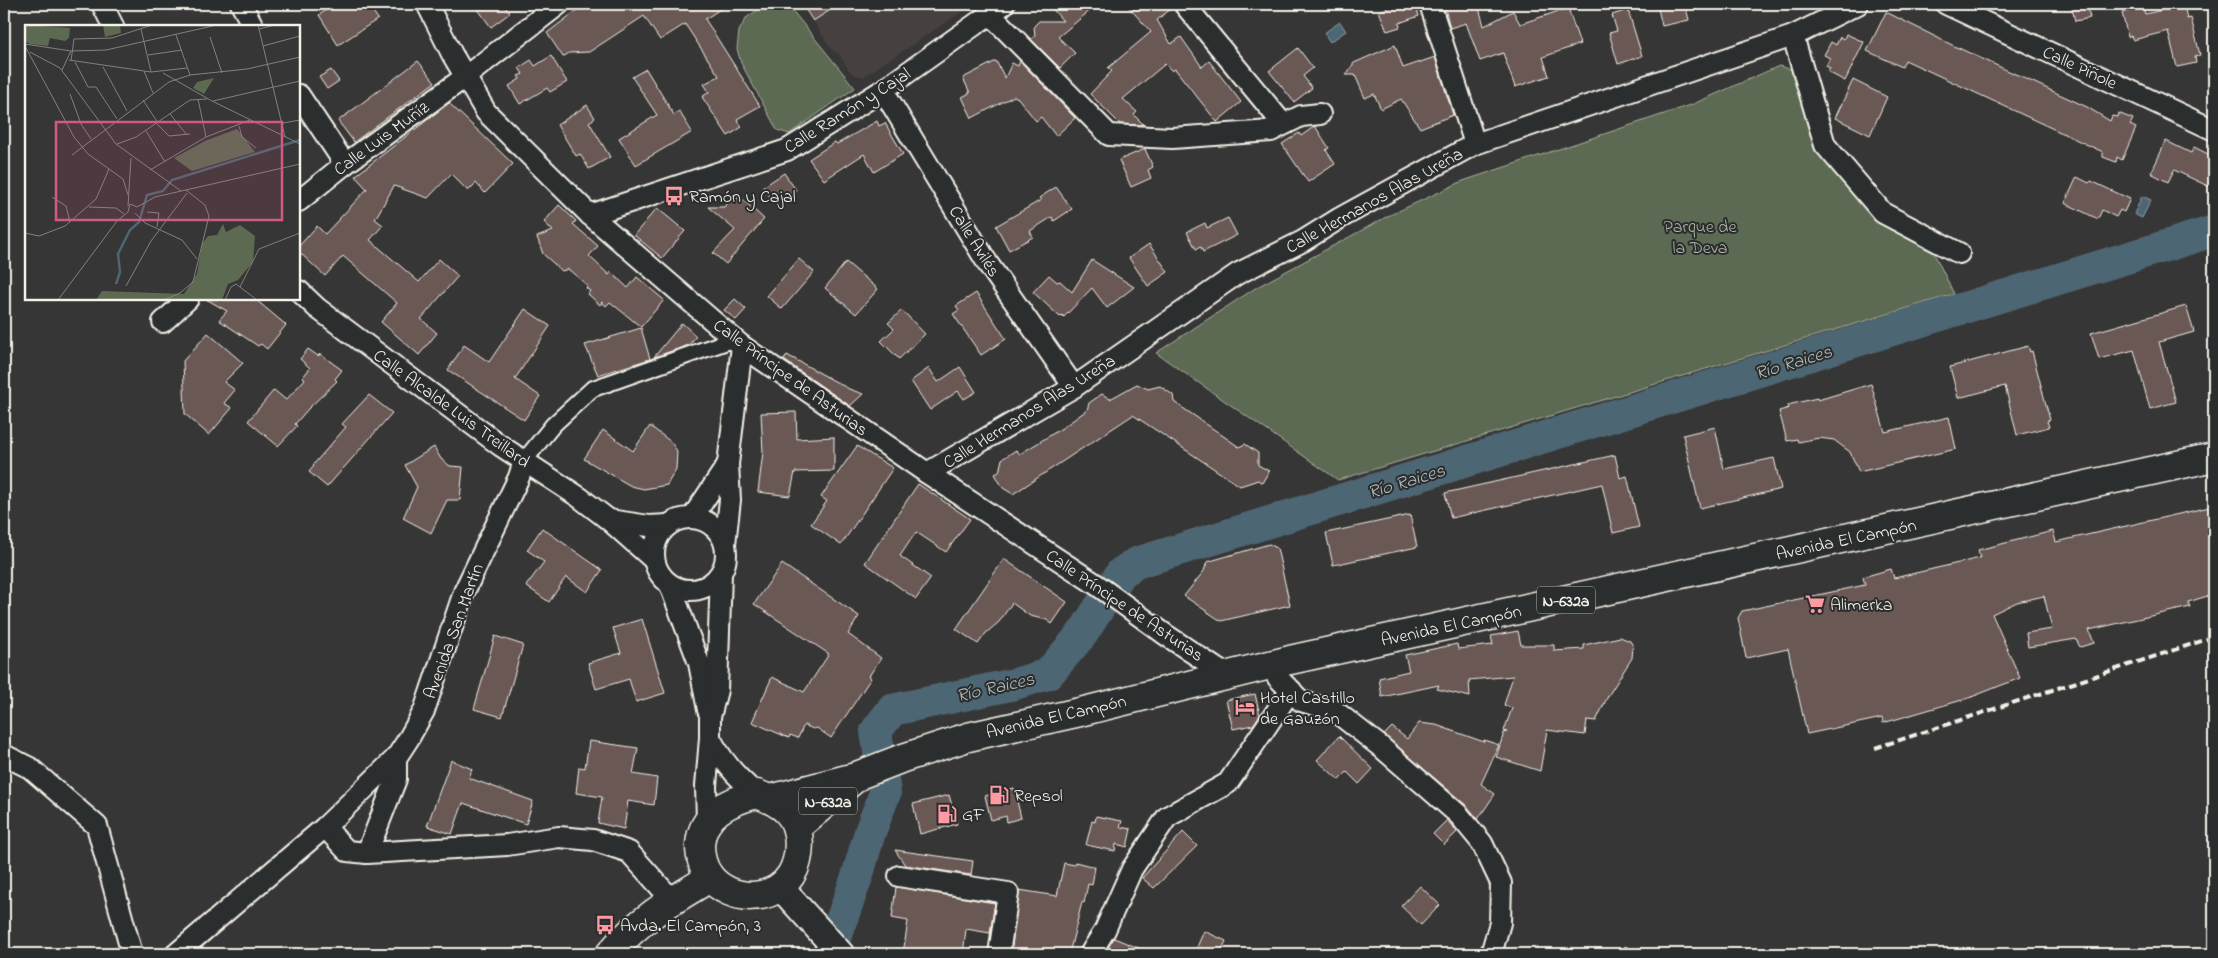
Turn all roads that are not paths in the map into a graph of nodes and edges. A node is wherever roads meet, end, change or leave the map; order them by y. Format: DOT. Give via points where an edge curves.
graph roads {
  1 [pos="102,4"];
  2 [pos="241,4"];
  3 [pos="427,4"];
  4 [pos="559,4"];
  5 [pos="1184,4"];
  6 [pos="1430,4"];
  7 [pos="1858,4"];
  8 [pos="1946,4"];
  9 [pos="1000,7"];
  10 [pos="113,25"];
  11 [pos="252,25"];
  12 [pos="1793,36"];
  13 [pos="465,78"];
  14 [pos="883,90"];
  15 [pos="300,96"];
  16 [pos="1320,114"];
  17 [pos="1283,124"];
  18 [pos="2214,130"];
  19 [pos="1475,144"];
  20 [pos="345,164"];
  21 [pos="300,200"];
  22 [pos="590,215"];
  23 [pos="1959,253"];
  24 [pos="300,292"];
  25 [pos="187,300"];
  26 [pos="163,322"];
  27 [pos="738,342"];
  28 [pos="1074,387"];
  29 [pos="2214,457"];
  30 [pos="524,461"];
  31 [pos="728,464"];
  32 [pos="927,473"];
  33 [pos="692,518"];
  34 [pos="609,520"];
  35 [pos="668,525"];
  36 [pos="725,544"];
  37 [pos="654,560"];
  38 [pos="721,573"];
  39 [pos="670,585"];
  40 [pos="1271,665"];
  41 [pos="1226,674"];
  42 [pos="1291,690"];
  43 [pos="710,717"];
  44 [pos="710,738"];
  45 [pos="4,755"];
  46 [pos="396,758"];
  47 [pos="859,776"];
  48 [pos="764,796"];
  49 [pos="707,821"];
  50 [pos="325,827"];
  51 [pos="797,827"];
  52 [pos="367,853"];
  53 [pos="898,876"];
  54 [pos="710,878"];
  55 [pos="780,887"];
  56 [pos="672,900"];
  57 [pos="132,954"];
  58 [pos="176,954"];
  59 [pos="610,954"];
  60 [pos="841,954"];
  61 [pos="999,954"];
  62 [pos="1090,954"];
  63 [pos="1491,954"];
  1 -- 10 [label="street"];
  2 -- 11 [label="street"];
  3 -- 13 [label="street, Calle Príncipe de Asturias"];
  4 -- 13 [label="street, Calle Luis Muñíz"];
  5 -- 17 [label="street"];
  6 -- 19 [label="street"];
  7 -- 12 [label="street, Calle Hermanos Alas Ureña"];
  8 -- 18 [label="street, Calle Piñole"];
  9 -- 14 [label="street, Calle Ramón y Cajal"];
  9 -- 17 [label="street" via="1109,135 1172,138 1270,130"];
  12 -- 19 [label="street, Calle Hermanos Alas Ureña"];
  12 -- 23 [label="street" via="1825,145 1883,213"];
  13 -- 20 [label="street, Calle Luis Muñíz"];
  13 -- 22 [label="street, Calle Príncipe de Asturias" via="486,112"];
  14 -- 22 [label="street, Calle Ramón y Cajal" via="787,150"];
  14 -- 28 [label="street, Calle Avilés" via="988,264"];
  15 -- 20 [label="street"];
  16 -- 17 [label="street" via="1301,116"];
  19 -- 28 [label="street, Calle Hermanos Alas Ureña" via="1237,274"];
  20 -- 21 [label="street, Calle Luis Muñíz"];
  22 -- 27 [label="street, Calle Príncipe de Asturias"];
  24 -- 30 [label="street, Calle Alcalde Luis Treillard" via="317,308"];
  25 -- 26 [label="street"];
  27 -- 30 [label="street, Avenida San Martín" via="592,389 553,425"];
  27 -- 31 [label="street"];
  27 -- 32 [label="street, Calle Príncipe de Asturias"];
  28 -- 32 [label="street, Calle Hermanos Alas Ureña"];
  29 -- 40 [label="main road, Avenida El Campón / N-632a"];
  30 -- 34 [label="street, Calle Alcalde Luis Treillard"];
  30 -- 46 [label="street, Avenida San Martín" via="464,592 424,711"];
  31 -- 33 [label="street"];
  31 -- 36 [label="street" via="730,500"];
  32 -- 41 [label="street, Calle Príncipe de Asturias"];
  33 -- 35 [label="street"];
  33 -- 36 [label="street" via="716,528"];
  34 -- 35 [label="street, Calle Alcalde Luis Treillard" via="649,526"];
  34 -- 37 [label="street, Calle Alcalde Luis Treillard"];
  35 -- 37 [label="street" via="656,541"];
  36 -- 38 [label="street"];
  37 -- 39 [label="street" via="662,578"];
  38 -- 39 [label="street" via="704,588 692,590"];
  38 -- 43 [label="street" via="717,690"];
  39 -- 43 [label="street" via="699,664"];
  40 -- 41 [label="main road, Avenida El Campón / N-632a"];
  40 -- 42 [label="street" via="1278,678"];
  41 -- 47 [label="main road, Avenida El Campón / N-632a" via="1080,712 968,736"];
  42 -- 62 [label="street" via="1228,783 1167,817 1132,869 1105,930"];
  42 -- 63 [label="street" via="1301,701 1335,711 1381,747 1458,815 1482,843 1500,883 1500,923"];
  43 -- 44 [label="street"];
  44 -- 48 [label="street" via="721,758 739,779"];
  44 -- 49 [label="street"];
  45 -- 57 [label="street" via="30,768 97,826"];
  46 -- 50 [label="street, Avenida San Martín"];
  46 -- 52 [label="street" via="396,779"];
  47 -- 48 [label="main road"];
  47 -- 51 [label="main road, Avenida El Campón / N-632a"];
  48 -- 49 [label="main road" via="740,798"];
  48 -- 51 [label="main road, N-632a" via="788,811"];
  49 -- 54 [label="main road" via="700,853"];
  50 -- 52 [label="street" via="347,851"];
  50 -- 58 [label="street, Avenida San Martín"];
  51 -- 55 [label="main road, N-632a" via="799,852 791,874"];
  52 -- 56 [label="street" via="507,845 559,837 592,840 629,852"];
  53 -- 61 [label="street" via="1008,893"];
  54 -- 55 [label="main road" via="723,890 740,896 758,896"];
  54 -- 56 [label="main road"];
  55 -- 60 [label="street"];
  56 -- 59 [label="main road" via="658,908"];
}
